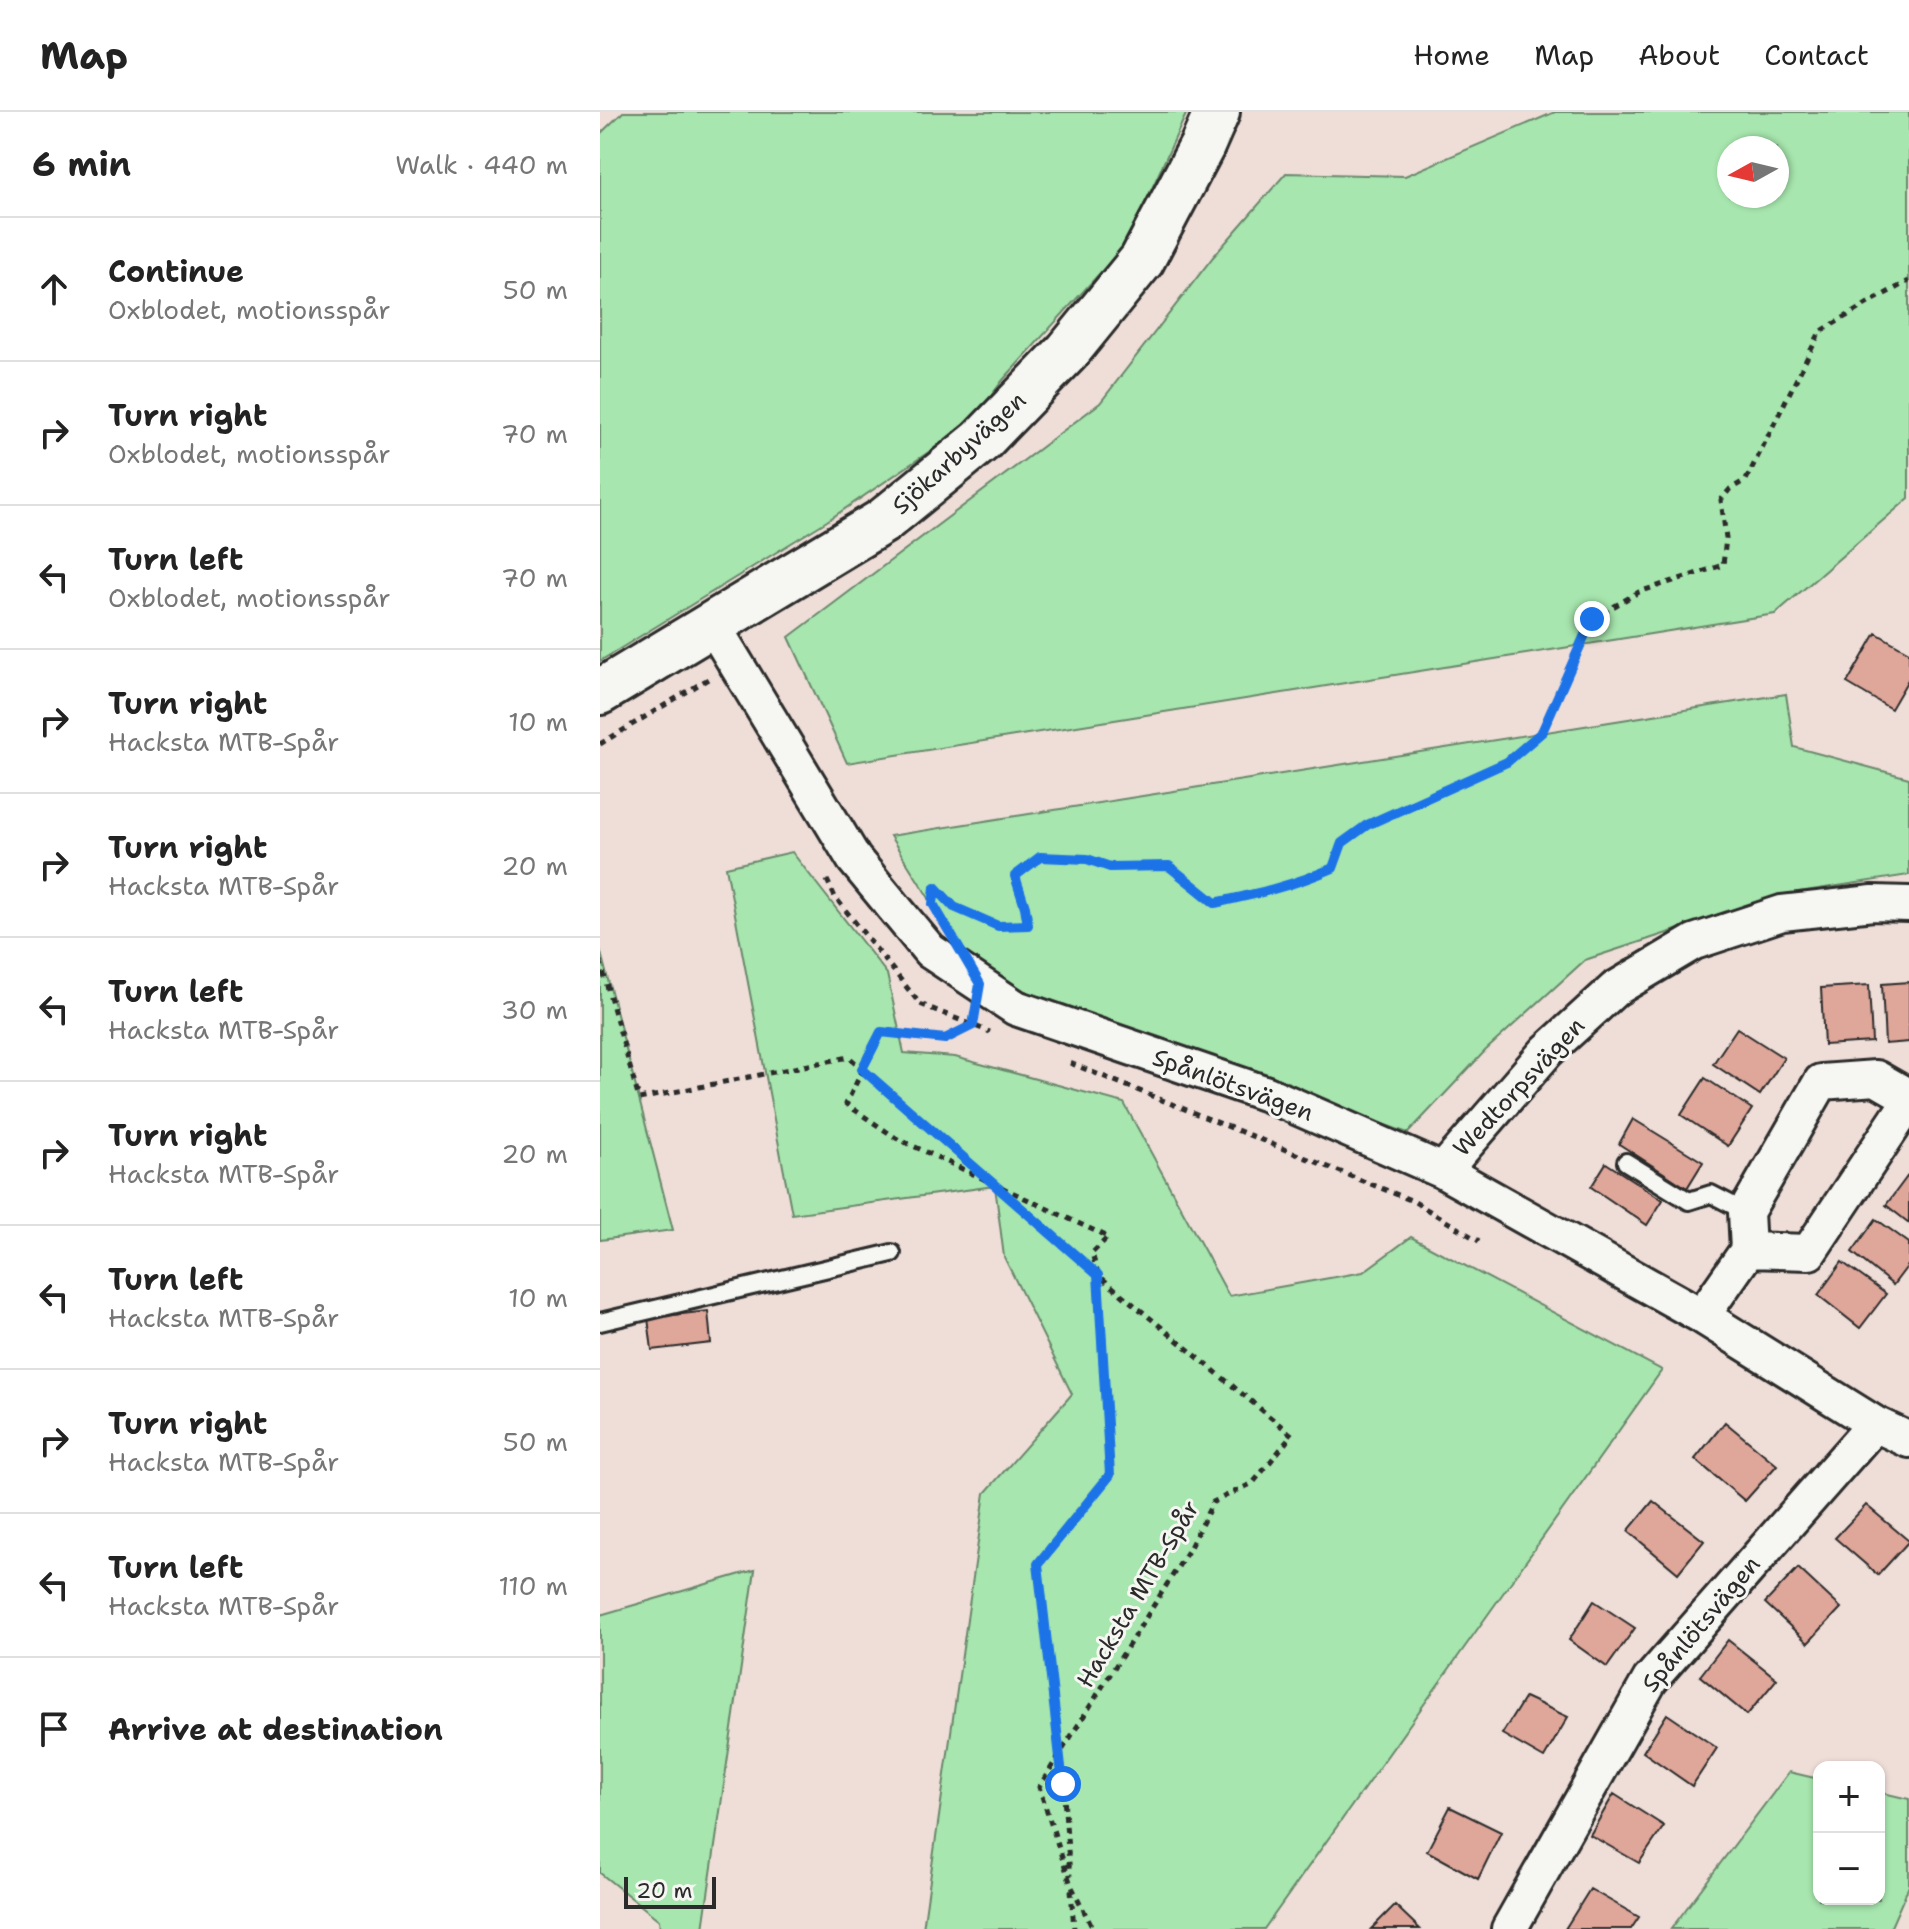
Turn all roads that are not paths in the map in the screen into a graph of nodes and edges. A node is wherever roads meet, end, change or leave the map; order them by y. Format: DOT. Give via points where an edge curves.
graph roads {
  1 [pos="1217,112"];
  2 [pos="724,642"];
  3 [pos="600,692"];
  4 [pos="1909,904"];
  5 [pos="1909,1100"];
  6 [pos="1626,1162"];
  7 [pos="1443,1171"];
  8 [pos="1746,1212"];
  9 [pos="1748,1250"];
  10 [pos="892,1253"];
  11 [pos="1702,1316"];
  12 [pos="600,1322"];
  13 [pos="1875,1424"];
  14 [pos="1909,1440"];
  15 [pos="1509,1929"];
  1 -- 2 [label="street, Sjökarbyvägen" via="1142,260 1068,351 981,441"];
  2 -- 3 [label="street, Sjökarbyvägen"];
  2 -- 7 [label="street, Spånlötsvägen" via="854,859 930,951 1016,1008 1267,1094"];
  4 -- 7 [label="street, Wedtorpsvägen" via="1782,913 1694,942 1615,989 1547,1051"];
  5 -- 8 [label="street" via="1876,1078 1821,1082"];
  5 -- 9 [label="street" via="1809,1252"];
  6 -- 8 [label="lane" via="1689,1201 1711,1194"];
  7 -- 11 [label="street, Spånlötsvägen"];
  8 -- 9 [label="street"];
  9 -- 11 [label="street"];
  10 -- 12 [label="lane"];
  11 -- 13 [label="street, Spånlötsvägen"];
  13 -- 14 [label="street, Spånlötsvägen"];
  13 -- 15 [label="street, Spånlötsvägen" via="1650,1680"];
}
